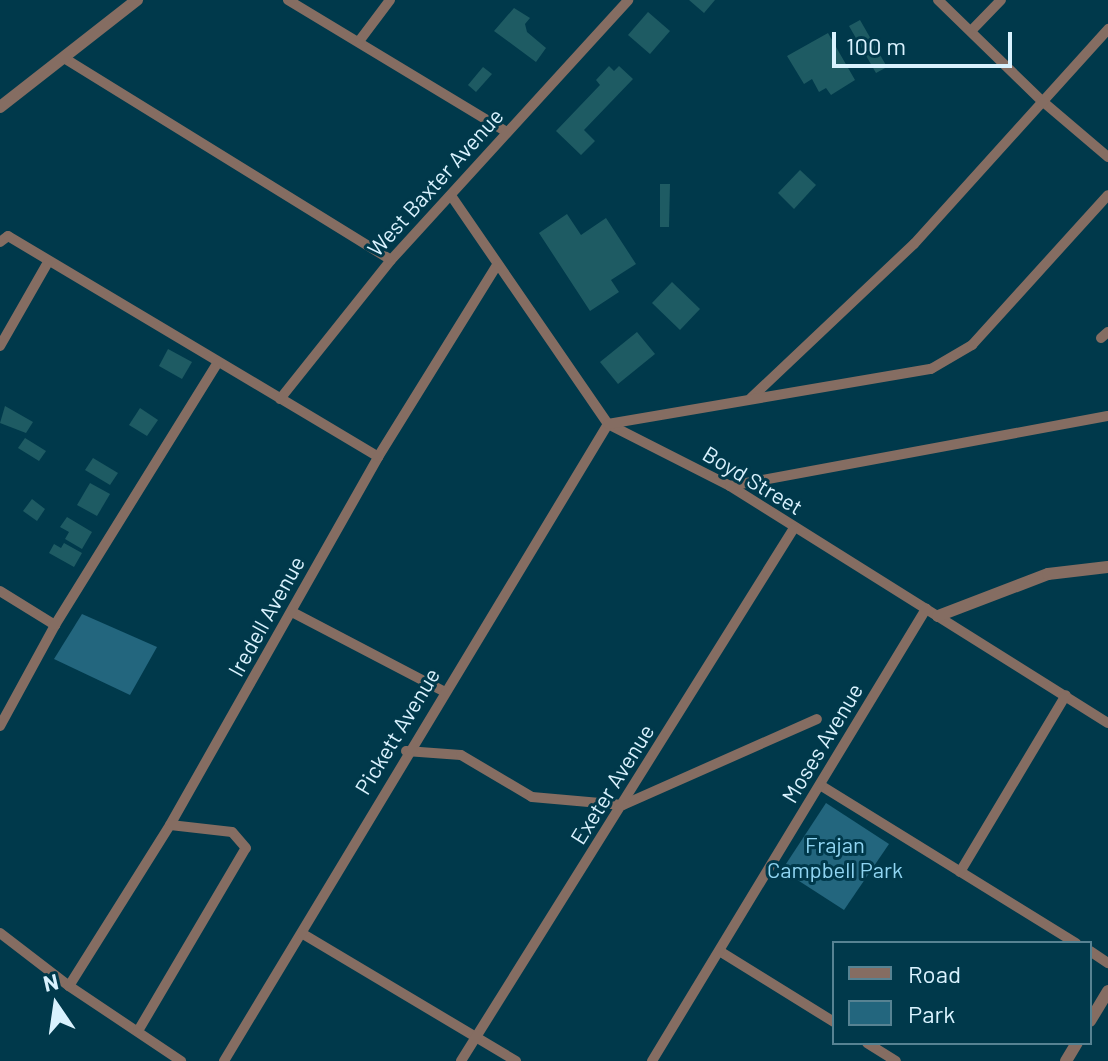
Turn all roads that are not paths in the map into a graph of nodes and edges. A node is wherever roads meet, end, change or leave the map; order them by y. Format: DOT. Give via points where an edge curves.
graph roads {
  1 [pos="137,0"];
  2 [pos="288,0"];
  3 [pos="390,0"];
  4 [pos="628,0"];
  5 [pos="938,0"];
  6 [pos="1001,0"];
  7 [pos="1108,29"];
  8 [pos="971,31"];
  9 [pos="360,40"];
  10 [pos="64,58"];
  11 [pos="1041,100"];
  12 [pos="0,107"];
  13 [pos="507,132"];
  14 [pos="1108,157"];
  15 [pos="1108,195"];
  16 [pos="452,197"];
  17 [pos="4,239"];
  18 [pos="391,260"];
  19 [pos="47,264"];
  20 [pos="497,265"];
  21 [pos="0,346"];
  22 [pos="218,362"];
  23 [pos="280,399"];
  24 [pos="750,399"];
  25 [pos="1108,416"];
  26 [pos="608,424"];
  27 [pos="378,457"];
  28 [pos="730,486"];
  29 [pos="794,528"];
  30 [pos="1108,567"];
  31 [pos="0,591"];
  32 [pos="926,609"];
  33 [pos="292,612"];
  34 [pos="938,616"];
  35 [pos="55,625"];
  36 [pos="445,692"];
  37 [pos="1066,695"];
  38 [pos="817,719"];
  39 [pos="1108,723"];
  40 [pos="0,726"];
  41 [pos="406,751"];
  42 [pos="820,785"];
  43 [pos="623,805"];
  44 [pos="170,825"];
  45 [pos="960,872"];
  46 [pos="0,933"];
  47 [pos="303,934"];
  48 [pos="1073,941"];
  49 [pos="721,952"];
  50 [pos="69,986"];
  51 [pos="1108,991"];
  52 [pos="1092,1018"];
  53 [pos="832,1021"];
  54 [pos="138,1031"];
  55 [pos="473,1039"];
  56 [pos="870,1045"];
  57 [pos="181,1061"];
  58 [pos="224,1061"];
  59 [pos="461,1061"];
  60 [pos="516,1061"];
  61 [pos="652,1061"];
  62 [pos="896,1061"];
  1 -- 10 [label="street"];
  2 -- 9 [label="street"];
  3 -- 9 [label="street"];
  4 -- 13 [label="street, West Baxter Avenue"];
  5 -- 8 [label="street"];
  6 -- 8 [label="street"];
  7 -- 11 [label="street"];
  8 -- 11 [label="street"];
  9 -- 13 [label="street"];
  10 -- 12 [label="street"];
  10 -- 18 [label="street"];
  11 -- 14 [label="street"];
  11 -- 24 [label="street" via="914,244"];
  13 -- 16 [label="street, West Baxter Avenue"];
  15 -- 24 [label="street" via="972,345 931,369"];
  16 -- 18 [label="street, West Baxter Avenue"];
  16 -- 20 [label="street, Boyd Street"];
  17 -- 19 [label="street"];
  18 -- 23 [label="street, West Baxter Avenue"];
  19 -- 21 [label="street"];
  19 -- 22 [label="street"];
  20 -- 26 [label="street, Boyd Street"];
  20 -- 27 [label="street, Iredell Avenue"];
  22 -- 23 [label="street"];
  22 -- 35 [label="street"];
  23 -- 27 [label="street"];
  24 -- 26 [label="street"];
  25 -- 28 [label="street"];
  26 -- 28 [label="street, Boyd Street"];
  26 -- 36 [label="street, Pickett Avenue"];
  27 -- 33 [label="street, Iredell Avenue"];
  28 -- 29 [label="street, Boyd Street"];
  29 -- 32 [label="street, Boyd Street"];
  29 -- 43 [label="street, Exeter Avenue"];
  30 -- 34 [label="street" via="1048,574"];
  31 -- 35 [label="street"];
  32 -- 34 [label="street, Boyd Street"];
  32 -- 42 [label="street, Moses Avenue"];
  33 -- 36 [label="street"];
  33 -- 44 [label="street, Iredell Avenue"];
  34 -- 37 [label="street, Boyd Street"];
  35 -- 40 [label="street"];
  36 -- 41 [label="street, Pickett Avenue"];
  37 -- 39 [label="street, Boyd Street"];
  37 -- 45 [label="street"];
  38 -- 43 [label="street"];
  41 -- 43 [label="street" via="461,755 532,797"];
  41 -- 47 [label="street, Pickett Avenue"];
  42 -- 45 [label="street"];
  42 -- 49 [label="street, Moses Avenue"];
  43 -- 55 [label="street, Exeter Avenue"];
  44 -- 50 [label="street, Iredell Avenue"];
  44 -- 54 [label="street" via="232,832 246,848"];
  45 -- 48 [label="street"];
  46 -- 50 [label="street"];
  47 -- 55 [label="street"];
  47 -- 58 [label="street, Pickett Avenue"];
  49 -- 53 [label="street"];
  49 -- 61 [label="street, Moses Avenue"];
  50 -- 54 [label="street"];
  51 -- 52 [label="street"];
  54 -- 57 [label="street"];
  55 -- 59 [label="street, Exeter Avenue"];
  55 -- 60 [label="street"];
  56 -- 62 [label="street"];
}
